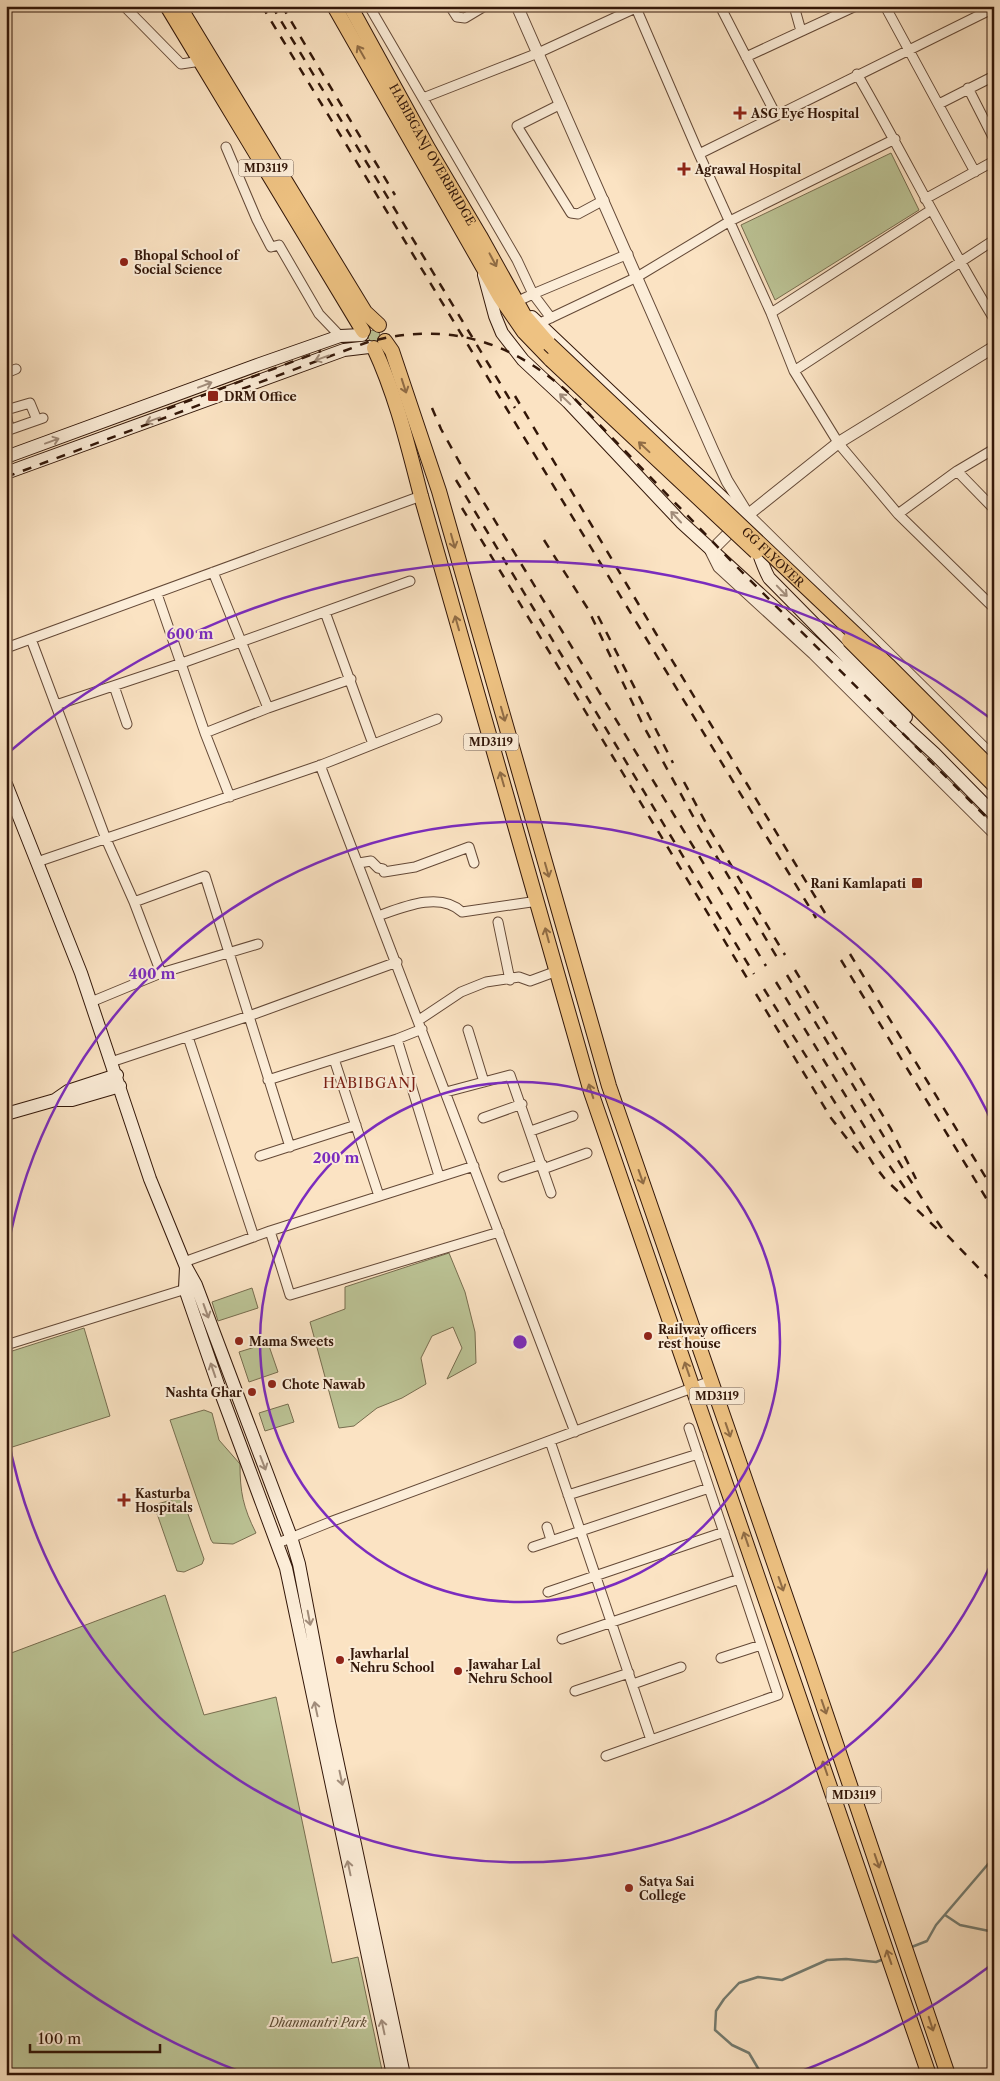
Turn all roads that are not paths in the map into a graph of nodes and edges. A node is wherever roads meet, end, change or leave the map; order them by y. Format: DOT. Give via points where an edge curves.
graph roads {
  1 [pos="124,6"];
  2 [pos="167,6"];
  3 [pos="179,6"];
  4 [pos="334,6"];
  5 [pos="350,6"];
  6 [pos="369,6"];
  7 [pos="450,6"];
  8 [pos="485,6"];
  9 [pos="517,6"];
  10 [pos="720,6"];
  11 [pos="794,6"];
  12 [pos="856,6"];
  13 [pos="885,6"];
  14 [pos="638,7"];
  15 [pos="994,8"];
  16 [pos="802,31"];
  17 [pos="909,49"];
  18 [pos="538,53"];
  19 [pos="746,57"];
  20 [pos="201,61"];
  21 [pos="857,74"];
  22 [pos="994,76"];
  23 [pos="968,88"];
  24 [pos="390,92"];
  25 [pos="424,98"];
  26 [pos="561,104"];
  27 [pos="939,104"];
  28 [pos="776,115"];
  29 [pos="895,139"];
  30 [pos="994,139"];
  31 [pos="226,147"];
  32 [pos="698,154"];
  33 [pos="994,160"];
  34 [pos="975,172"];
  35 [pos="925,199"];
  36 [pos="604,200"];
  37 [pos="931,210"];
  38 [pos="730,221"];
  39 [pos="994,240"];
  40 [pos="628,254"];
  41 [pos="959,262"];
  42 [pos="482,266"];
  43 [pos="638,277"];
  44 [pos="533,294"];
  45 [pos="500,297"];
  46 [pos="516,302"];
  47 [pos="771,313"];
  48 [pos="524,315"];
  49 [pos="994,320"];
  50 [pos="545,321"];
  51 [pos="340,336"];
  52 [pos="371,340"];
  53 [pos="994,348"];
  54 [pos="16,369"];
  55 [pos="794,371"];
  56 [pos="6,373"];
  57 [pos="6,411"];
  58 [pos="8,431"];
  59 [pos="838,443"];
  60 [pos="994,448"];
  61 [pos="6,457"];
  62 [pos="957,471"];
  63 [pos="6,473"];
  64 [pos="421,496"];
  65 [pos="994,509"];
  66 [pos="898,514"];
  67 [pos="746,517"];
  68 [pos="711,551"];
  69 [pos="213,572"];
  70 [pos="410,581"];
  71 [pos="156,594"];
  72 [pos="994,608"];
  73 [pos="325,612"];
  74 [pos="31,639"];
  75 [pos="242,642"];
  76 [pos="6,648"];
  77 [pos="182,664"];
  78 [pos="351,679"];
  79 [pos="494,681"];
  80 [pos="114,686"];
  81 [pos="475,686"];
  82 [pos="56,705"];
  83 [pos="268,708"];
  84 [pos="437,719"];
  85 [pos="126,724"];
  86 [pos="205,733"];
  87 [pos="373,744"];
  88 [pos="994,758"];
  89 [pos="320,765"];
  90 [pos="994,771"];
  91 [pos="6,784"];
  92 [pos="994,785"];
  93 [pos="224,799"];
  94 [pos="994,806"];
  95 [pos="994,814"];
  96 [pos="994,833"];
  97 [pos="106,839"];
  98 [pos="37,862"];
  99 [pos="359,863"];
  100 [pos="474,863"];
  101 [pos="538,900"];
  102 [pos="134,902"];
  103 [pos="378,916"];
  104 [pos="498,922"];
  105 [pos="258,944"];
  106 [pos="228,953"];
  107 [pos="396,962"];
  108 [pos="557,971"];
  109 [pos="161,973"];
  110 [pos="510,980"];
  111 [pos="91,1002"];
  112 [pos="249,1016"];
  113 [pos="421,1024"];
  114 [pos="468,1030"];
  115 [pos="188,1037"];
  116 [pos="397,1039"];
  117 [pos="334,1059"];
  118 [pos="111,1062"];
  119 [pos="268,1080"];
  120 [pos="118,1081"];
  121 [pos="484,1082"];
  122 [pos="446,1092"];
  123 [pos="522,1104"];
  124 [pos="6,1114"];
  125 [pos="574,1116"];
  126 [pos="483,1118"];
  127 [pos="356,1125"];
  128 [pos="531,1131"];
  129 [pos="290,1147"];
  130 [pos="587,1154"];
  131 [pos="260,1156"];
  132 [pos="474,1166"];
  133 [pos="543,1167"];
  134 [pos="439,1176"];
  135 [pos="503,1178"];
  136 [pos="551,1193"];
  137 [pos="379,1196"];
  138 [pos="270,1231"];
  139 [pos="499,1232"];
  140 [pos="254,1236"];
  141 [pos="185,1264"];
  142 [pos="191,1287"];
  143 [pos="6,1345"];
  144 [pos="711,1381"];
  145 [pos="694,1388"];
  146 [pos="238,1400"];
  147 [pos="225,1405"];
  148 [pos="689,1428"];
  149 [pos="576,1432"];
  150 [pos="550,1441"];
  151 [pos="698,1454"];
  152 [pos="709,1488"];
  153 [pos="568,1495"];
  154 [pos="546,1527"];
  155 [pos="581,1529"];
  156 [pos="724,1532"];
  157 [pos="291,1537"];
  158 [pos="551,1540"];
  159 [pos="278,1543"];
  160 [pos="533,1547"];
  161 [pos="596,1575"];
  162 [pos="739,1579"];
  163 [pos="548,1592"];
  164 [pos="612,1622"];
  165 [pos="562,1639"];
  166 [pos="761,1645"];
  167 [pos="721,1658"];
  168 [pos="681,1667"];
  169 [pos="629,1673"];
  170 [pos="633,1684"];
  171 [pos="575,1691"];
  172 [pos="651,1740"];
  173 [pos="606,1756"];
  174 [pos="367,1928"];
  175 [pos="395,2056"];
  176 [pos="393,2075"];
  177 [pos="404,2075"];
  178 [pos="930,2075"];
  179 [pos="948,2075"];
  1 -- 20 [label="street" via="181,64"];
  2 -- 20 [label="main road, MD3119"];
  3 -- 52 [label="main road, MD3119" via="365,312 386,334"];
  24 -- 4 [label="main road, HABIBGANJ OVERBRIDGE, one-way"];
  5 -- 24 [label="main road, HABIBGANJ OVERBRIDGE"];
  6 -- 25 [label="street"];
  7 -- 8 [label="street" via="458,17 465,18"];
  9 -- 18 [label="street"];
  10 -- 19 [label="street"];
  11 -- 16 [label="street"];
  12 -- 16 [label="street"];
  13 -- 17 [label="street"];
  14 -- 18 [label="street"];
  14 -- 32 [label="street"];
  15 -- 17 [label="street"];
  16 -- 19 [label="street"];
  17 -- 21 [label="street"];
  17 -- 27 [label="street"];
  18 -- 25 [label="street"];
  18 -- 26 [label="street"];
  19 -- 28 [label="street"];
  20 -- 52 [label="main road, MD3119"];
  21 -- 28 [label="street"];
  21 -- 29 [label="street"];
  22 -- 23 [label="street"];
  23 -- 27 [label="street"];
  23 -- 30 [label="street"];
  24 -- 42 [label="main road, HABIBGANJ OVERBRIDGE"];
  24 -- 46 [label="main road, HABIBGANJ OVERBRIDGE, one-way" via="428,148"];
  25 -- 44 [label="street" via="518,260"];
  26 -- 36 [label="street"];
  26 -- 36 [label="street" via="517,126 571,213 578,214"];
  27 -- 34 [label="street"];
  28 -- 32 [label="street"];
  29 -- 35 [label="street"];
  29 -- 38 [label="street"];
  31 -- 51 [label="street" via="256,220 271,247 279,245 319,314"];
  32 -- 38 [label="street"];
  33 -- 34 [label="street"];
  34 -- 35 [label="street"];
  35 -- 37 [label="street"];
  36 -- 40 [label="street"];
  37 -- 41 [label="street"];
  37 -- 47 [label="street"];
  38 -- 43 [label="street"];
  38 -- 47 [label="street"];
  39 -- 41 [label="street"];
  40 -- 43 [label="street"];
  40 -- 44 [label="street"];
  41 -- 49 [label="street"];
  41 -- 55 [label="street"];
  42 -- 45 [label="main road, HABIBGANJ OVERBRIDGE"];
  68 -- 42 [label="main road, one-way" via="568,402 523,360 502,333"];
  43 -- 50 [label="street"];
  43 -- 67 [label="street" via="727,482"];
  44 -- 46 [label="street"];
  44 -- 50 [label="street"];
  92 -- 45 [label="main road, GG FLYOVER, one-way, bridge" via="804,596 551,360 524,332"];
  46 -- 48 [label="main road, HABIBGANJ OVERBRIDGE"];
  47 -- 55 [label="street"];
  48 -- 50 [label="main road"];
  48 -- 90 [label="main road, GG FLYOVER, bridge" via="549,344 888,665"];
  50 -- 67 [label="main road"];
  51 -- 52 [label="main road"];
  61 -- 51 [label="main road, one-way"];
  52 -- 63 [label="main road, one-way"];
  52 -- 64 [label="main road, MD3119" via="406,436"];
  52 -- 79 [label="main road, MD3119, one-way" via="392,351 439,491"];
  53 -- 59 [label="street"];
  54 -- 56 [label="street"];
  55 -- 59 [label="street"];
  57 -- 58 [label="street"];
  57 -- 58 [label="street" via="30,403 40,419"];
  59 -- 66 [label="street"];
  59 -- 67 [label="street"];
  60 -- 62 [label="street"];
  62 -- 65 [label="street"];
  62 -- 66 [label="street"];
  64 -- 69 [label="street"];
  81 -- 64 [label="main road, MD3119, one-way"];
  66 -- 72 [label="street"];
  67 -- 68 [label="street"];
  67 -- 88 [label="street"];
  67 -- 94 [label="main road, one-way" via="769,578"];
  68 -- 95 [label="main road" via="935,754"];
  68 -- 96 [label="street" via="719,567 814,654"];
  69 -- 71 [label="street"];
  69 -- 75 [label="street"];
  70 -- 73 [label="street"];
  71 -- 74 [label="street"];
  71 -- 77 [label="street"];
  73 -- 75 [label="street"];
  73 -- 78 [label="street"];
  74 -- 76 [label="street"];
  74 -- 82 [label="street"];
  75 -- 77 [label="street"];
  75 -- 83 [label="street"];
  77 -- 80 [label="street"];
  77 -- 86 [label="street"];
  78 -- 83 [label="street"];
  78 -- 87 [label="street"];
  79 -- 81 [label="main road"];
  79 -- 144 [label="main road, MD3119, one-way" via="609,1086"];
  80 -- 82 [label="street"];
  80 -- 85 [label="street"];
  101 -- 81 [label="main road, MD3119, one-way"];
  82 -- 97 [label="street"];
  83 -- 86 [label="street"];
  84 -- 87 [label="street"];
  86 -- 93 [label="street"];
  87 -- 89 [label="street"];
  89 -- 93 [label="street"];
  89 -- 99 [label="street"];
  91 -- 98 [label="main road"];
  93 -- 97 [label="street"];
  97 -- 98 [label="street"];
  97 -- 102 [label="street"];
  98 -- 111 [label="main road"];
  99 -- 100 [label="street" via="371,861 384,872 415,866 469,847"];
  99 -- 103 [label="street"];
  101 -- 103 [label="street" via="462,912 454,905 437,902 407,906"];
  108 -- 101 [label="main road, MD3119, one-way"];
  102 -- 106 [label="street" via="205,876"];
  102 -- 109 [label="street"];
  103 -- 107 [label="street"];
  104 -- 110 [label="street"];
  105 -- 106 [label="street"];
  106 -- 109 [label="street"];
  106 -- 112 [label="street"];
  107 -- 112 [label="street"];
  107 -- 113 [label="street"];
  108 -- 110 [label="street" via="530,981 519,977"];
  145 -- 108 [label="main road, MD3119, one-way" via="591,1092"];
  109 -- 111 [label="street"];
  110 -- 113 [label="street" via="486,982 461,992"];
  111 -- 118 [label="main road"];
  112 -- 115 [label="street"];
  112 -- 119 [label="street"];
  113 -- 116 [label="street"];
  113 -- 122 [label="street"];
  114 -- 121 [label="street"];
  115 -- 118 [label="street"];
  115 -- 140 [label="street"];
  116 -- 117 [label="street"];
  116 -- 134 [label="street"];
  117 -- 119 [label="street"];
  117 -- 127 [label="street"];
  118 -- 120 [label="main road"];
  119 -- 129 [label="street"];
  120 -- 124 [label="main road" via="68,1091 55,1100"];
  120 -- 141 [label="main road" via="150,1179"];
  121 -- 122 [label="street"];
  121 -- 123 [label="street" via="510,1074"];
  122 -- 132 [label="street"];
  123 -- 126 [label="street"];
  123 -- 128 [label="street"];
  125 -- 128 [label="street"];
  127 -- 129 [label="street"];
  127 -- 137 [label="street"];
  128 -- 133 [label="street"];
  129 -- 131 [label="street"];
  130 -- 133 [label="street"];
  132 -- 134 [label="street"];
  132 -- 139 [label="street"];
  133 -- 135 [label="street"];
  133 -- 136 [label="street"];
  134 -- 137 [label="street"];
  137 -- 138 [label="street"];
  138 -- 139 [label="street" via="290,1295"];
  138 -- 140 [label="street"];
  139 -- 149 [label="street"];
  140 -- 141 [label="street"];
  141 -- 142 [label="main road"];
  142 -- 143 [label="street"];
  142 -- 146 [label="main road, one-way"];
  147 -- 142 [label="main road, one-way"];
  144 -- 145 [label="street"];
  144 -- 179 [label="main road, MD3119, one-way"];
  145 -- 149 [label="street"];
  178 -- 145 [label="main road, MD3119, one-way"];
  146 -- 147 [label="main road"];
  146 -- 157 [label="main road, one-way"];
  147 -- 159 [label="main road"];
  148 -- 151 [label="street"];
  149 -- 150 [label="street"];
  150 -- 153 [label="street"];
  150 -- 157 [label="street"];
  151 -- 152 [label="street"];
  151 -- 153 [label="street"];
  152 -- 155 [label="street"];
  152 -- 156 [label="street"];
  153 -- 155 [label="street"];
  154 -- 158 [label="street"];
  155 -- 158 [label="street"];
  155 -- 161 [label="street"];
  156 -- 161 [label="street"];
  156 -- 162 [label="street"];
  157 -- 159 [label="street"];
  157 -- 174 [label="main road, one-way" via="299,1564"];
  158 -- 160 [label="street"];
  174 -- 159 [label="main road, one-way"];
  161 -- 163 [label="street"];
  161 -- 164 [label="street"];
  162 -- 164 [label="street"];
  162 -- 166 [label="street"];
  164 -- 165 [label="street"];
  164 -- 169 [label="street"];
  166 -- 167 [label="street"];
  166 -- 172 [label="street" via="778,1695"];
  168 -- 170 [label="street"];
  169 -- 170 [label="street"];
  169 -- 171 [label="street"];
  170 -- 172 [label="street"];
  172 -- 173 [label="street"];
  174 -- 175 [label="main road"];
  175 -- 176 [label="main road"];
  175 -- 177 [label="main road"];
}
